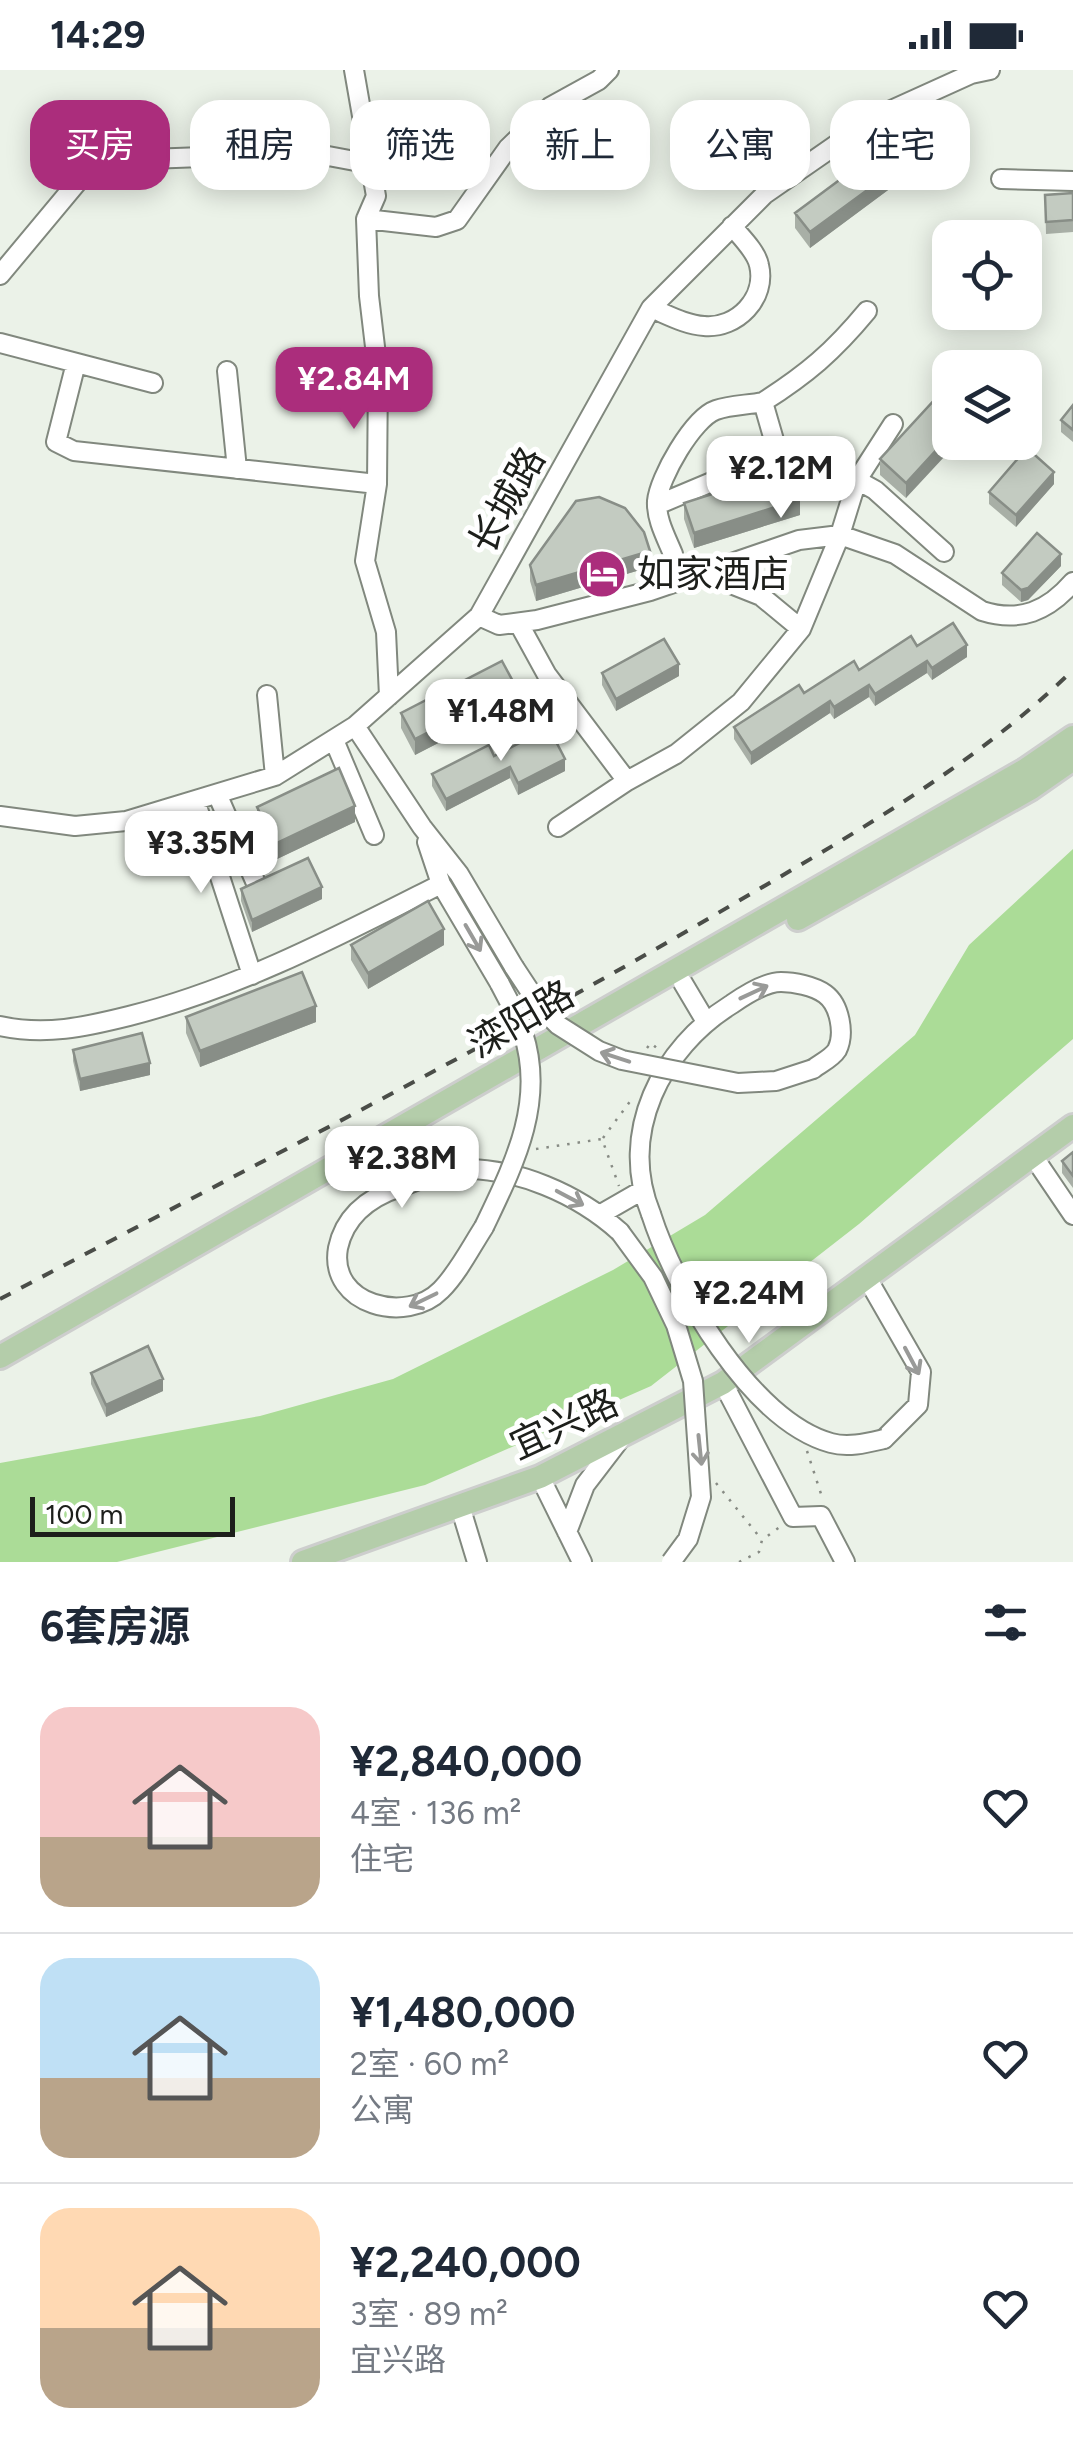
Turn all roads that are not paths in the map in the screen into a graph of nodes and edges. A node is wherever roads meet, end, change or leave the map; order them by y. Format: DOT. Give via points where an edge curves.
graph roads {
  1 [pos="354,70"];
  2 [pos="610,70"];
  3 [pos="990,70"];
  4 [pos="359,100"];
  5 [pos="350,160"];
  6 [pos="1001,178"];
  7 [pos="1073,181"];
  8 [pos="375,190"];
  9 [pos="366,220"];
  10 [pos="732,226"];
  11 [pos="0,275"];
  12 [pos="651,308"];
  13 [pos="866,312"];
  14 [pos="0,343"];
  15 [pos="76,363"];
  16 [pos="226,371"];
  17 [pos="153,383"];
  18 [pos="763,402"];
  19 [pos="894,424"];
  20 [pos="778,454"];
  21 [pos="237,469"];
  22 [pos="857,480"];
  23 [pos="377,484"];
  24 [pos="657,505"];
  25 [pos="840,534"];
  26 [pos="944,552"];
  27 [pos="673,554"];
  28 [pos="702,573"];
  29 [pos="1073,582"];
  30 [pos="479,616"];
  31 [pos="518,624"];
  32 [pos="801,629"];
  33 [pos="267,696"];
  34 [pos="389,696"];
  35 [pos="355,726"];
  36 [pos="1073,738"];
  37 [pos="334,740"];
  38 [pos="1073,759"];
  39 [pos="275,776"];
  40 [pos="627,781"];
  41 [pos="218,796"];
  42 [pos="196,803"];
  43 [pos="0,816"];
  44 [pos="558,826"];
  45 [pos="422,827"];
  46 [pos="374,835"];
  47 [pos="255,882"];
  48 [pos="442,884"];
  49 [pos="252,975"];
  50 [pos="683,983"];
  51 [pos="706,1020"];
  52 [pos="0,1026"];
  53 [pos="1073,1126"];
  54 [pos="1033,1156"];
  55 [pos="368,1163"];
  56 [pos="641,1191"];
  57 [pos="384,1192"];
  58 [pos="600,1214"];
  59 [pos="1073,1216"];
  60 [pos="867,1278"];
  61 [pos="0,1356"];
  62 [pos="0,1373"];
  63 [pos="723,1384"];
  64 [pos="623,1436"];
  65 [pos="540,1478"];
  66 [pos="460,1506"];
  67 [pos="567,1532"];
  68 [pos="303,1562"];
  69 [pos="477,1562"];
  70 [pos="582,1562"];
  71 [pos="671,1562"];
  72 [pos="845,1562"];
  1 -- 4 [label="street"];
  2 -- 9 [label="street" via="550,107 508,148 457,220 436,226"];
  3 -- 10 [label="street, 长城路" via="876,117 764,194"];
  5 -- 11 [label="street" via="312,153 95,161"];
  6 -- 7 [label="street"];
  8 -- 9 [label="street"];
  9 -- 23 [label="street" via="378,372"];
  10 -- 12 [label="street, 长城路"];
  10 -- 12 [label="street" via="760,268 759,287 745,311 730,322 702,326"];
  12 -- 30 [label="street, 长城路"];
  13 -- 18 [label="street" via="835,350"];
  14 -- 15 [label="street"];
  15 -- 17 [label="street"];
  15 -- 21 [label="street" via="56,442 74,451"];
  16 -- 21 [label="street"];
  18 -- 20 [label="street"];
  18 -- 24 [label="street" via="714,411 698,422 660,483"];
  19 -- 22 [label="street"];
  20 -- 22 [label="street"];
  20 -- 24 [label="street"];
  21 -- 23 [label="street"];
  22 -- 25 [label="street"];
  22 -- 26 [label="street"];
  23 -- 34 [label="street" via="365,561 386,632"];
  24 -- 27 [label="street"];
  25 -- 28 [label="street" via="799,540"];
  25 -- 29 [label="street" via="895,554 993,614 1037,612"];
  25 -- 32 [label="street"];
  28 -- 31 [label="street"];
  28 -- 32 [label="street" via="761,596"];
  30 -- 31 [label="street"];
  30 -- 34 [label="street, 长城路"];
  31 -- 40 [label="street" via="547,676"];
  32 -- 40 [label="street" via="741,702 676,754"];
  33 -- 39 [label="street"];
  34 -- 35 [label="street, 长城路"];
  35 -- 37 [label="street, 长城路"];
  35 -- 45 [label="street"];
  36 -- 61 [label="main road, 滦阳路"];
  37 -- 39 [label="street, 长城路"];
  37 -- 46 [label="street"];
  38 -- 50 [label="main road, 滦阳路"];
  39 -- 41 [label="street, 长城路"];
  40 -- 44 [label="street"];
  41 -- 42 [label="street, 长城路"];
  41 -- 47 [label="street"];
  42 -- 43 [label="street, 长城路" via="75,826"];
  42 -- 49 [label="street"];
  45 -- 48 [label="street"];
  51 -- 45 [label="street, one-way, bridge" via="776,982 800,984 826,994 842,1034 836,1054 813,1069 738,1083 599,1051 541,1008 459,874"];
  48 -- 49 [label="street"];
  48 -- 57 [label="street, one-way, bridge" via="524,1034 531,1087 521,1150 484,1227 440,1292 405,1309 375,1306 350,1290 339,1270 348,1223"];
  49 -- 52 [label="street" via="76,1029"];
  50 -- 51 [label="street"];
  50 -- 55 [label="main road, 滦阳路"];
  51 -- 56 [label="street" via="652,1090 642,1126"];
  53 -- 54 [label="main road, 宜兴路"];
  54 -- 59 [label="street"];
  54 -- 60 [label="main road, 宜兴路"];
  55 -- 57 [label="street"];
  55 -- 62 [label="main road, 滦阳路"];
  56 -- 58 [label="street"];
  60 -- 56 [label="street, one-way, bridge" via="920,1372 918,1405 884,1439 833,1444 766,1406 733,1365 663,1252"];
  57 -- 58 [label="street, one-way" via="456,1169 488,1172 538,1181"];
  58 -- 71 [label="street, one-way, bridge" via="653,1277 692,1381 701,1497 688,1539"];
  60 -- 63 [label="main road, 宜兴路"];
  63 -- 64 [label="main road, 宜兴路"];
  63 -- 72 [label="street" via="793,1517 821,1516"];
  64 -- 65 [label="main road, 宜兴路"];
  64 -- 67 [label="street" via="584,1486"];
  65 -- 66 [label="main road, 宜兴路"];
  65 -- 67 [label="street"];
  66 -- 68 [label="main road, 宜兴路"];
  66 -- 69 [label="street"];
  67 -- 70 [label="street"];
}
